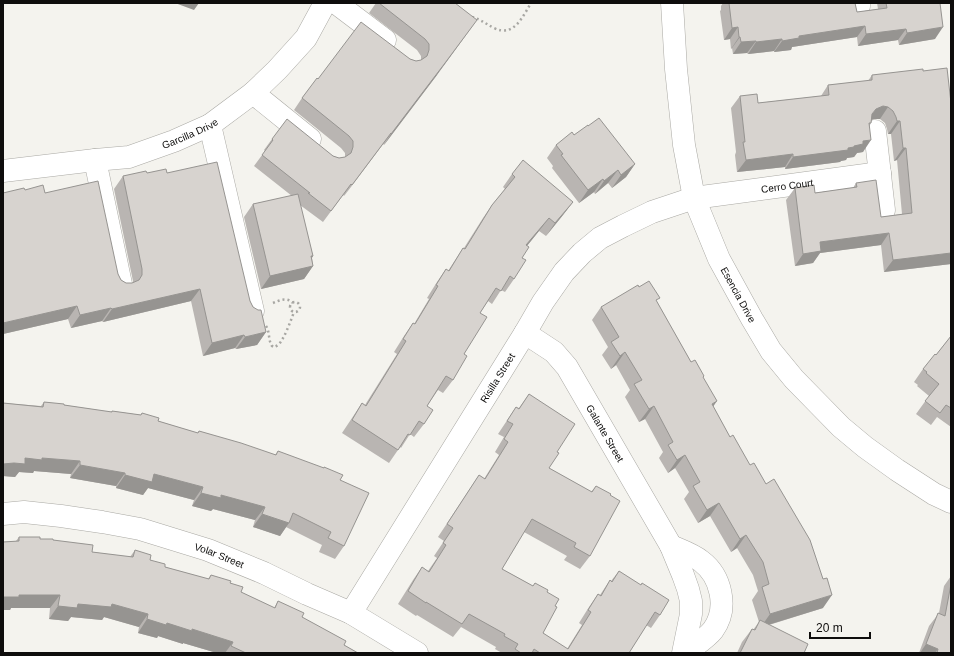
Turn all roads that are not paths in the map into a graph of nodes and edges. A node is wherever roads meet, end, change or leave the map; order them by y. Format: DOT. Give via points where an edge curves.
graph roads {
  1 [pos="325,3"];
  2 [pos="336,3"];
  3 [pos="672,3"];
  4 [pos="397,50"];
  5 [pos="252,93"];
  6 [pos="210,125"];
  7 [pos="875,131"];
  8 [pos="327,152"];
  9 [pos="96,160"];
  10 [pos="3,171"];
  11 [pos="880,173"];
  12 [pos="694,198"];
  13 [pos="884,210"];
  14 [pos="121,284"];
  15 [pos="253,311"];
  16 [pos="525,333"];
  17 [pos="951,502"];
  18 [pos="3,514"];
  19 [pos="671,546"];
  20 [pos="351,613"];
  21 [pos="417,653"];
  22 [pos="684,653"];
  1 -- 5 [label="street, Garcilla Drive" via="306,38"];
  2 -- 4 [label="street"];
  3 -- 12 [label="street, Esencia Drive" via="684,145"];
  5 -- 6 [label="street, Garcilla Drive"];
  5 -- 8 [label="street"];
  6 -- 9 [label="street, Garcilla Drive" via="129,157"];
  6 -- 15 [label="street"];
  7 -- 11 [label="street"];
  9 -- 10 [label="street, Garcilla Drive"];
  9 -- 14 [label="street"];
  11 -- 12 [label="street, Cerro Court"];
  11 -- 13 [label="street"];
  12 -- 16 [label="street, Risilla Street" via="652,212 600,238 564,272"];
  12 -- 17 [label="street, Esencia Drive" via="735,289 771,351 794,379 841,427 865,447 934,494"];
  16 -- 19 [label="street, Galante Street" via="554,352 567,367"];
  16 -- 20 [label="street, Risilla Street"];
  18 -- 20 [label="street, Volar Street" via="24,512 61,516 140,529 208,550"];
  19 -- 22 [label="street, Galante Street" via="691,601"];
  19 -- 22 [label="street, Galante Street" via="708,566 718,584 722,602 718,621 713,630"];
  20 -- 21 [label="street, Volar Street"];
}
